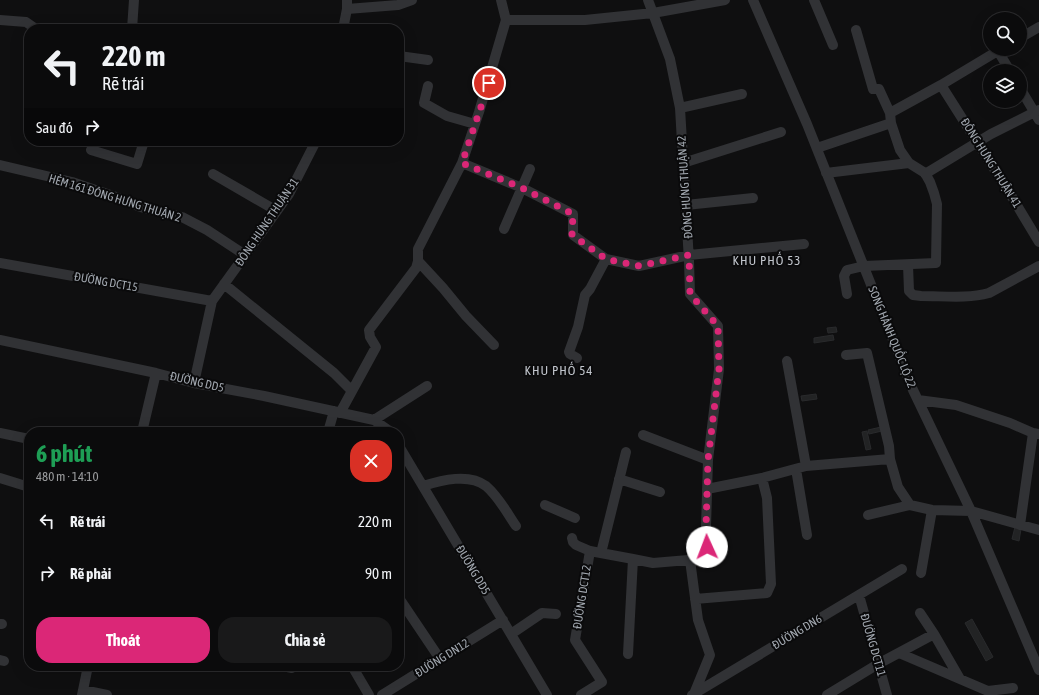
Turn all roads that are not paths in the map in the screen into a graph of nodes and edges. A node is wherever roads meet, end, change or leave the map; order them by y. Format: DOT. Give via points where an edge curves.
graph roads {
  1 [pos="134,0"];
  2 [pos="412,0"];
  3 [pos="501,0"];
  4 [pos="648,0"];
  5 [pos="725,0"];
  6 [pos="753,0"];
  7 [pos="814,0"];
  8 [pos="347,4"];
  9 [pos="653,13"];
  10 [pos="0,20"];
  11 [pos="506,20"];
  12 [pos="29,24"];
  13 [pos="132,24"];
  14 [pos="344,24"];
  15 [pos="1039,27"];
  16 [pos="856,30"];
  17 [pos="1027,34"];
  18 [pos="833,45"];
  19 [pos="990,56"];
  20 [pos="404,57"];
  21 [pos="428,60"];
  22 [pos="941,85"];
  23 [pos="428,86"];
  24 [pos="742,94"];
  25 [pos="1027,99"];
  26 [pos="680,108"];
  27 [pos="1037,114"];
  28 [pos="891,118"];
  29 [pos="475,124"];
  30 [pos="781,132"];
  31 [pos="978,142"];
  32 [pos="142,146"];
  33 [pos="313,146"];
  34 [pos="817,148"];
  35 [pos="91,150"];
  36 [pos="462,163"];
  37 [pos="683,163"];
  38 [pos="910,163"];
  39 [pos="0,165"];
  40 [pos="530,169"];
  41 [pos="826,173"];
  42 [pos="213,174"];
  43 [pos="925,174"];
  44 [pos="522,188"];
  45 [pos="753,198"];
  46 [pos="686,205"];
  47 [pos="276,211"];
  48 [pos="504,229"];
  49 [pos="1039,242"];
  50 [pos="804,244"];
  51 [pos="245,255"];
  52 [pos="689,255"];
  53 [pos="606,259"];
  54 [pos="418,261"];
  55 [pos="0,263"];
  56 [pos="908,265"];
  57 [pos="864,266"];
  58 [pos="1039,266"];
  59 [pos="224,284"];
  60 [pos="848,294"];
  61 [pos="212,301"];
  62 [pos="0,340"];
  63 [pos="494,345"];
  64 [pos="846,355"];
  65 [pos="577,358"];
  66 [pos="787,361"];
  67 [pos="156,373"];
  68 [pos="194,383"];
  69 [pos="426,386"];
  70 [pos="352,391"];
  71 [pos="918,400"];
  72 [pos="337,412"];
  73 [pos="374,420"];
  74 [pos="143,427"];
  75 [pos="330,427"];
  76 [pos="384,427"];
  77 [pos="0,432"];
  78 [pos="1036,433"];
  79 [pos="643,435"];
  80 [pos="24,438"];
  81 [pos="626,452"];
  82 [pos="404,454"];
  83 [pos="890,459"];
  84 [pos="708,460"];
  85 [pos="801,467"];
  86 [pos="0,478"];
  87 [pos="762,478"];
  88 [pos="620,479"];
  89 [pos="24,485"];
  90 [pos="423,486"];
  91 [pos="708,489"];
  92 [pos="660,492"];
  93 [pos="545,505"];
  94 [pos="910,505"];
  95 [pos="932,510"];
  96 [pos="971,511"];
  97 [pos="868,514"];
  98 [pos="575,518"];
  99 [pos="1020,525"];
  100 [pos="516,526"];
  101 [pos="1039,530"];
  102 [pos="807,535"];
  103 [pos="572,538"];
  104 [pos="590,551"];
  105 [pos="601,553"];
  106 [pos="633,559"];
  107 [pos="690,560"];
  108 [pos="902,569"];
  109 [pos="921,573"];
  110 [pos="859,595"];
  111 [pos="695,599"];
  112 [pos="404,605"];
  113 [pos="920,613"];
  114 [pos="556,614"];
  115 [pos="503,620"];
  116 [pos="511,634"];
  117 [pos="934,634"];
  118 [pos="899,653"];
  119 [pos="628,654"];
  120 [pos="440,659"];
  121 [pos="878,664"];
  122 [pos="1039,670"];
  123 [pos="87,671"];
  124 [pos="355,671"];
  125 [pos="960,679"];
  126 [pos="1013,688"];
  127 [pos="82,692"];
  128 [pos="693,694"];
  129 [pos="107,695"];
  130 [pos="369,695"];
  131 [pos="382,695"];
  132 [pos="547,695"];
  133 [pos="581,695"];
  134 [pos="827,695"];
  135 [pos="887,695"];
  1 -- 13 [label="street"];
  2 -- 8 [label="street" via="398,6"];
  3 -- 11 [label="street"];
  4 -- 9 [label="street, ĐÔNG HƯNG THUẬN 42"];
  5 -- 9 [label="street"];
  6 -- 34 [label="street, SONG HÀNH QUỐC LỘ 22"];
  7 -- 18 [label="street"];
  8 -- 14 [label="street"];
  9 -- 11 [label="street" via="583,20"];
  9 -- 26 [label="street, ĐÔNG HƯNG THUẬN 42" via="670,59"];
  10 -- 12 [label="street"];
  11 -- 29 [label="street"];
  15 -- 17 [label="street"];
  16 -- 28 [label="street" via="873,89 879,89"];
  19 -- 22 [label="street"];
  20 -- 21 [label="street"];
  22 -- 28 [label="street"];
  22 -- 31 [label="street, ĐÔNG HƯNG THUẬN 41"];
  23 -- 29 [label="street" via="424,102 447,116"];
  24 -- 26 [label="street"];
  25 -- 27 [label="street"];
  26 -- 37 [label="street, ĐÔNG HƯNG THUẬN 42"];
  27 -- 31 [label="street"];
  28 -- 34 [label="street"];
  28 -- 38 [label="street" via="900,150"];
  29 -- 36 [label="street"];
  30 -- 37 [label="street"];
  31 -- 43 [label="street"];
  31 -- 49 [label="street, ĐÔNG HƯNG THUẬN 41"];
  32 -- 35 [label="street" via="137,164"];
  33 -- 47 [label="street, ĐÔNG HƯNG THUẬN 31" via="289,194"];
  34 -- 41 [label="street, SONG HÀNH QUỐC LỘ 22"];
  36 -- 44 [label="street"];
  36 -- 54 [label="street" via="418,249"];
  37 -- 46 [label="street, ĐÔNG HƯNG THUẬN 42"];
  38 -- 41 [label="street"];
  38 -- 43 [label="street"];
  39 -- 51 [label="street, HẺM 161 ĐÔNG HƯNG THUẬN 2" via="72,182 116,196 140,207 182,217"];
  40 -- 44 [label="street"];
  41 -- 57 [label="street, SONG HÀNH QUỐC LỘ 22"];
  42 -- 47 [label="street"];
  43 -- 56 [label="street" via="937,204 936,263"];
  44 -- 48 [label="street"];
  44 -- 53 [label="street" via="573,214 572,235"];
  45 -- 46 [label="street"];
  46 -- 52 [label="street, ĐÔNG HƯNG THUẬN 42"];
  47 -- 51 [label="street, ĐÔNG HƯNG THUẬN 31"];
  50 -- 52 [label="street"];
  51 -- 59 [label="street, ĐÔNG HƯNG THUẬN 31"];
  52 -- 53 [label="street" via="639,266"];
  52 -- 84 [label="street, ĐÔNG HƯNG THUẬN 42" via="690,294 718,326 719,369"];
  53 -- 65 [label="street" via="584,297 578,327 569,352"];
  54 -- 63 [label="street"];
  54 -- 70 [label="street" via="414,271 370,330 370,337 376,347"];
  55 -- 61 [label="street, ĐƯỜNG DCT15"];
  56 -- 57 [label="street"];
  56 -- 58 [label="street" via="909,291 913,295 921,296 981,295"];
  57 -- 60 [label="street" via="845,272"];
  57 -- 71 [label="street, SONG HÀNH QUỐC LỘ 22"];
  59 -- 61 [label="street, ĐÔNG HƯNG THUẬN 31"];
  59 -- 70 [label="street" via="334,373"];
  61 -- 68 [label="street"];
  62 -- 67 [label="street, ĐƯỜNG DD5"];
  64 -- 83 [label="street" via="867,353"];
  66 -- 85 [label="street"];
  67 -- 68 [label="street, ĐƯỜNG DD5"];
  67 -- 74 [label="street"];
  68 -- 72 [label="street, ĐƯỜNG DD5"];
  69 -- 73 [label="street"];
  70 -- 72 [label="street"];
  71 -- 78 [label="street" via="956,405"];
  71 -- 96 [label="street, SONG HÀNH QUỐC LỘ 22"];
  72 -- 73 [label="street, ĐƯỜNG DD5"];
  72 -- 75 [label="street"];
  73 -- 76 [label="street, ĐƯỜNG DD5"];
  77 -- 80 [label="street"];
  78 -- 99 [label="street"];
  79 -- 84 [label="street"];
  81 -- 88 [label="street"];
  82 -- 90 [label="street, ĐƯỜNG DD5"];
  83 -- 85 [label="street"];
  83 -- 94 [label="street" via="898,487"];
  84 -- 91 [label="street, ĐÔNG HƯNG THUẬN 42"];
  85 -- 87 [label="street"];
  85 -- 102 [label="street"];
  86 -- 89 [label="street"];
  87 -- 91 [label="street"];
  87 -- 111 [label="street" via="767,498 771,584 766,594"];
  88 -- 92 [label="street"];
  88 -- 105 [label="street"];
  90 -- 100 [label="street" via="443,480 477,481 486,486"];
  90 -- 115 [label="street, ĐƯỜNG DD5"];
  91 -- 107 [label="street, ĐÔNG HƯNG THUẬN 42" via="707,547 700,559"];
  93 -- 98 [label="street"];
  94 -- 95 [label="street"];
  94 -- 97 [label="street"];
  95 -- 96 [label="street"];
  95 -- 109 [label="street"];
  96 -- 99 [label="street"];
  96 -- 122 [label="street, SONG HÀNH QUỐC LỘ 22"];
  99 -- 101 [label="street"];
  103 -- 104 [label="street, ĐÔNG HƯNG THUẬN 42" via="576,545"];
  104 -- 105 [label="street, ĐÔNG HƯNG THUẬN 42"];
  104 -- 133 [label="street, ĐƯỜNG DCT12" via="575,640 602,682"];
  105 -- 106 [label="street, ĐÔNG HƯNG THUẬN 42"];
  106 -- 107 [label="street, ĐÔNG HƯNG THUẬN 42" via="653,563"];
  106 -- 119 [label="street"];
  107 -- 111 [label="street"];
  108 -- 110 [label="street, ĐƯỜNG DN6"];
  110 -- 121 [label="street, ĐƯỜNG DCT11"];
  110 -- 128 [label="street, ĐƯỜNG DN6"];
  111 -- 128 [label="street" via="698,620 710,655"];
  112 -- 120 [label="street"];
  113 -- 117 [label="street"];
  114 -- 116 [label="street" via="542,613"];
  115 -- 116 [label="street, ĐƯỜNG DD5"];
  115 -- 120 [label="street, ĐƯỜNG DN12"];
  116 -- 132 [label="street, ĐƯỜNG DD5"];
  117 -- 118 [label="street"];
  117 -- 125 [label="street"];
  118 -- 121 [label="street"];
  118 -- 125 [label="street"];
  120 -- 131 [label="street, ĐƯỜNG DN12"];
  121 -- 134 [label="street"];
  121 -- 135 [label="street, ĐƯỜNG DCT11"];
  123 -- 127 [label="street"];
  124 -- 130 [label="street"];
  125 -- 126 [label="street" via="988,691"];
  127 -- 129 [label="street"];
}
